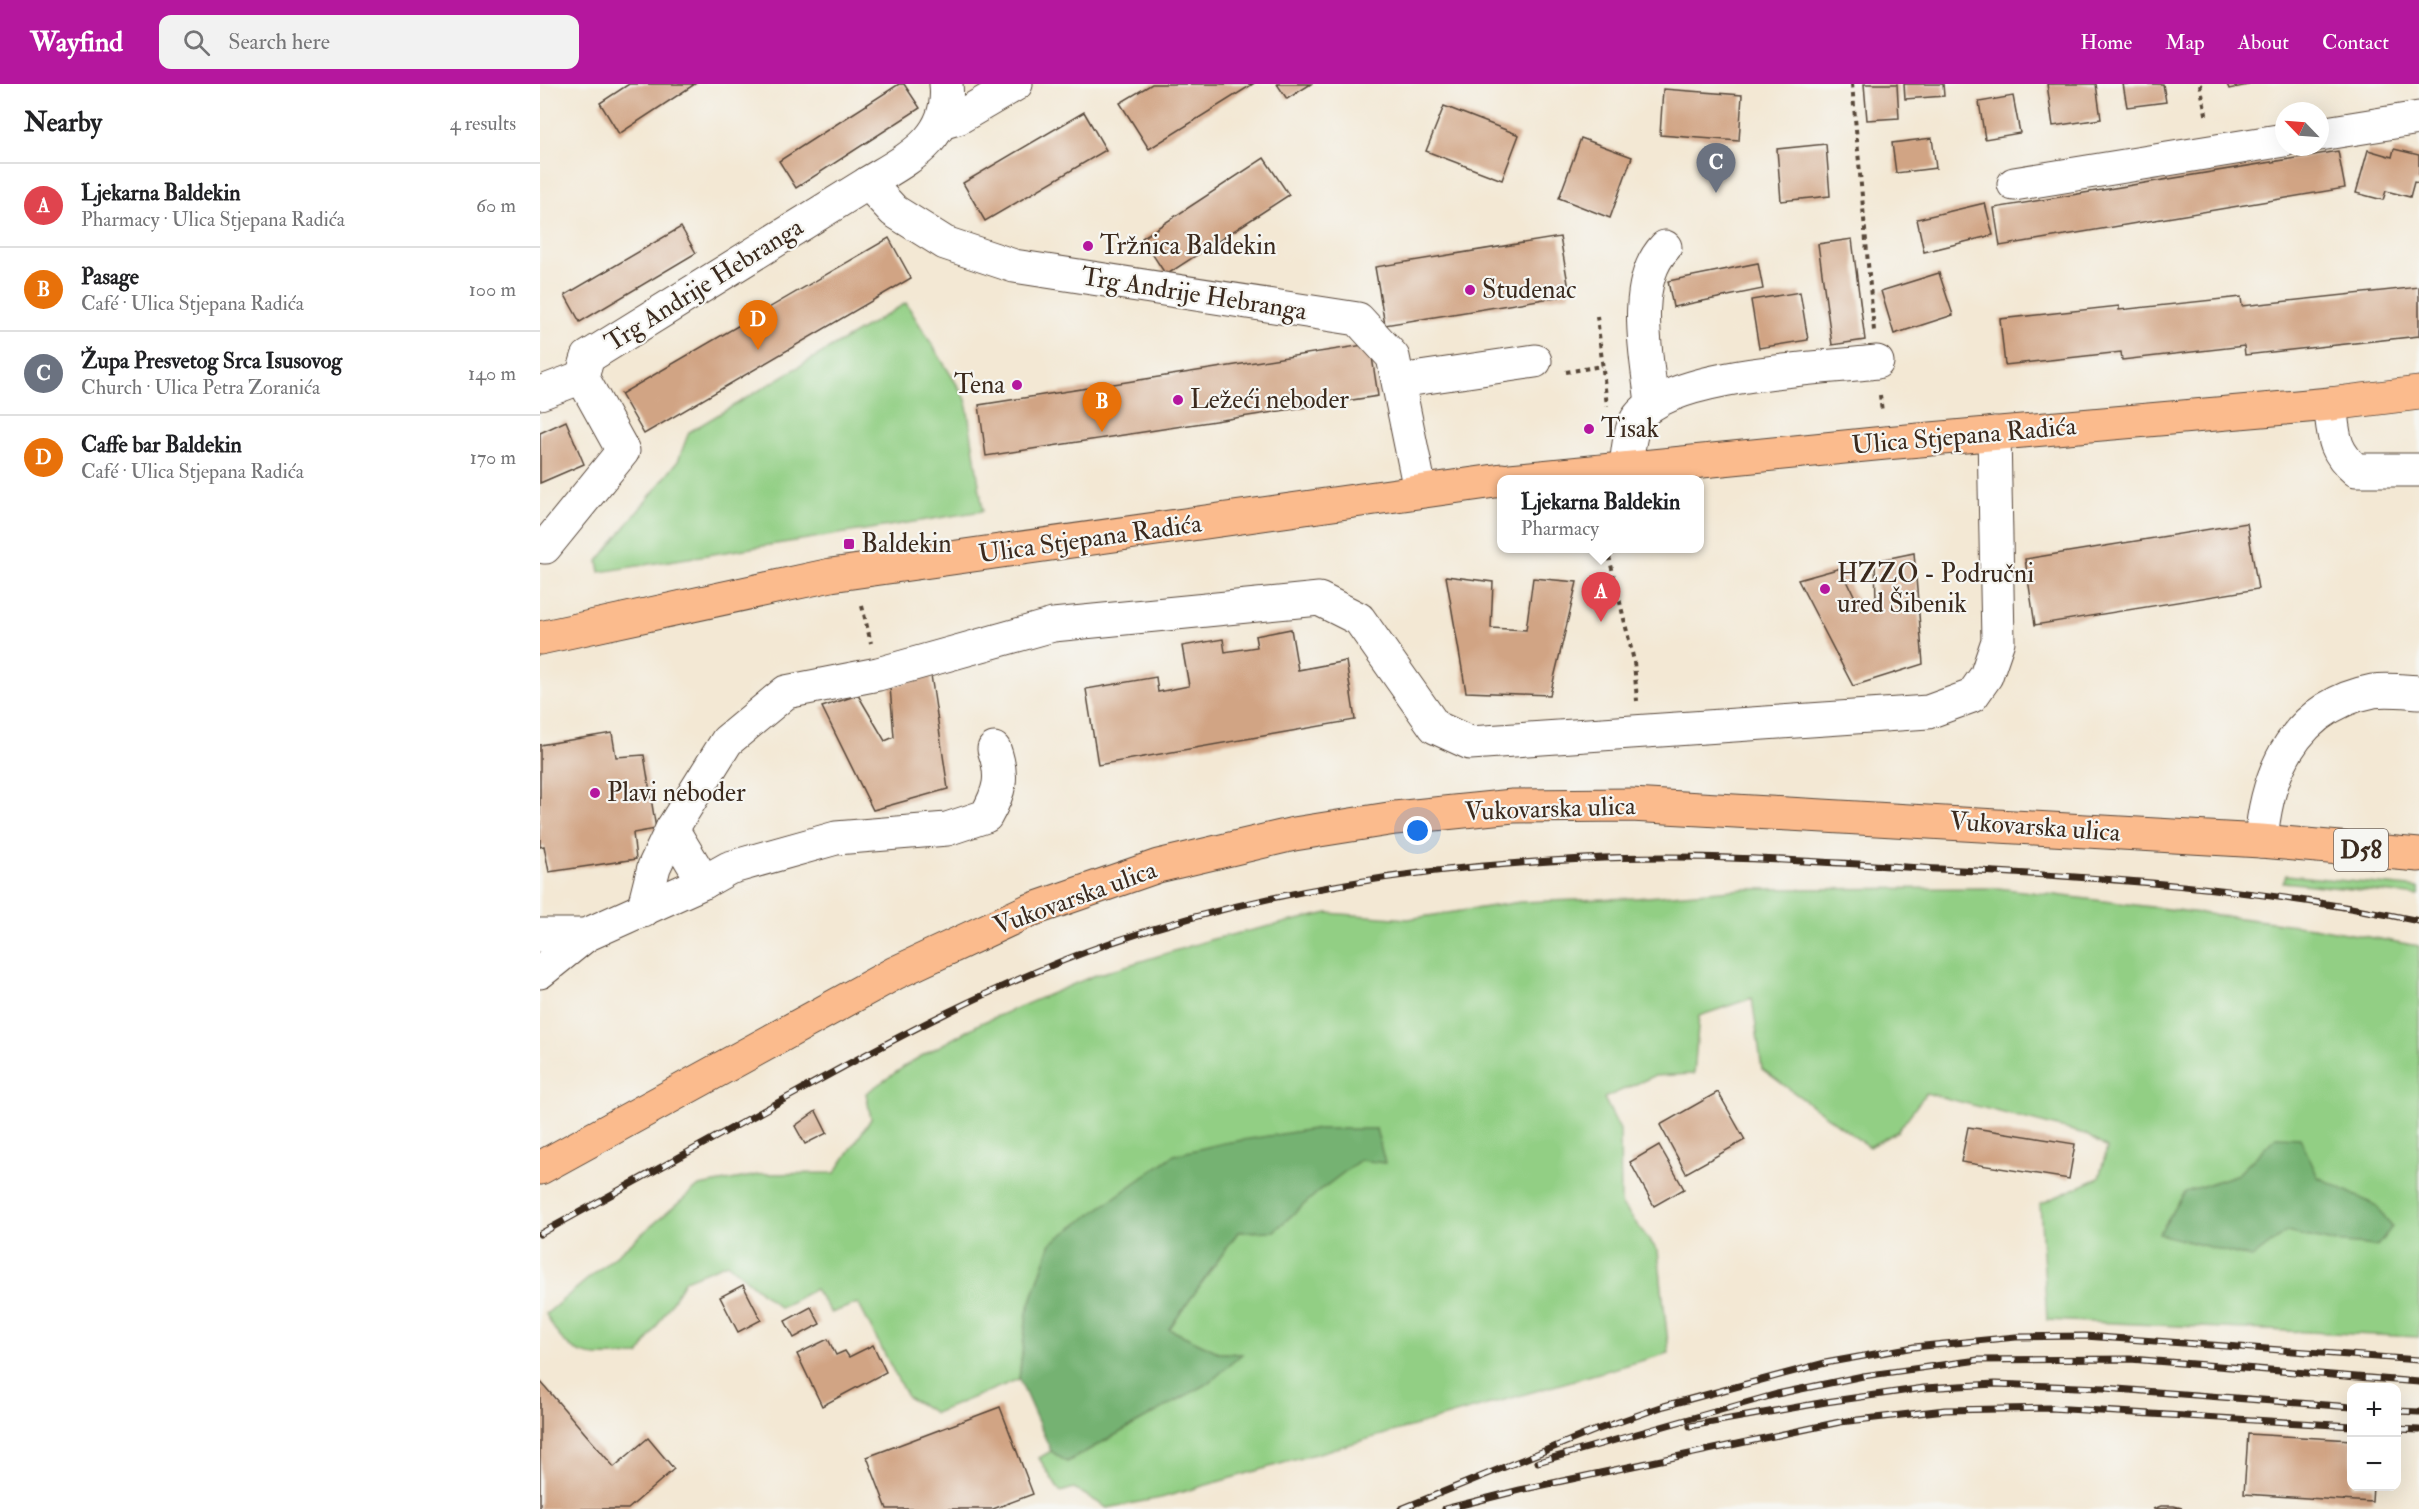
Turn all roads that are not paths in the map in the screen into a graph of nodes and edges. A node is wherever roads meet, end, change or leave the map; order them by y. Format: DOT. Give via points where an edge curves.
graph roads {
  1 [pos="946,84"];
  2 [pos="1016,84"];
  3 [pos="2419,118"];
  4 [pos="941,123"];
  5 [pos="2329,133"];
  6 [pos="2275,141"];
  7 [pos="868,183"];
  8 [pos="2014,184"];
  9 [pos="1665,247"];
  10 [pos="1535,361"];
  11 [pos="1877,362"];
  12 [pos="582,377"];
  13 [pos="1399,381"];
  14 [pos="540,393"];
  15 [pos="2419,393"];
  16 [pos="1652,404"];
  17 [pos="2330,404"];
  18 [pos="1994,433"];
  19 [pos="1626,467"];
  20 [pos="2419,470"];
  21 [pos="1555,475"];
  22 [pos="1497,481"];
  23 [pos="1420,490"];
  24 [pos="540,546"];
  25 [pos="540,638"];
  26 [pos="2419,692"];
  27 [pos="994,749"];
  28 [pos="672,829"];
  29 [pos="2261,841"];
  30 [pos="2419,855"];
  31 [pos="704,882"];
  32 [pos="643,911"];
  33 [pos="540,935"];
  34 [pos="586,935"];
  35 [pos="540,972"];
  36 [pos="540,1168"];
  1 -- 4 [label="street, Trg Andrije Hebranga" via="948,99"];
  2 -- 4 [label="street" via="958,118"];
  3 -- 5 [label="street"];
  4 -- 7 [label="street, Trg Andrije Hebranga" via="922,150"];
  6 -- 8 [label="street"];
  7 -- 12 [label="street, Trg Andrije Hebranga" via="588,357"];
  7 -- 13 [label="street, Trg Andrije Hebranga" via="894,211 945,243 1014,266 1358,319 1393,357"];
  9 -- 16 [label="street" via="1654,258 1646,286 1643,321"];
  10 -- 13 [label="street"];
  11 -- 16 [label="street" via="1719,380 1675,392"];
  12 -- 14 [label="street"];
  12 -- 24 [label="street" via="623,451 545,547"];
  13 -- 23 [label="street, Trg Andrije Hebranga"];
  15 -- 17 [label="main road, Ulica Stjepana Radića"];
  16 -- 19 [label="street" via="1636,420"];
  17 -- 18 [label="main road, Ulica Stjepana Radića"];
  17 -- 20 [label="street" via="2341,457 2356,470"];
  18 -- 19 [label="main road, Ulica Stjepana Radića"];
  18 -- 28 [label="street" via="1998,641 1986,676 1972,696 1928,712 1470,743 1435,727 1359,619 1319,599 1307,600 1053,625 878,674 786,692 727,741"];
  19 -- 21 [label="main road, Ulica Stjepana Radića"];
  22 -- 23 [label="main road, Ulica Stjepana Radića"];
  23 -- 25 [label="main road, Ulica Stjepana Radića" via="831,575"];
  26 -- 29 [label="street" via="2374,691 2332,704 2301,728 2274,773 2263,814"];
  27 -- 31 [label="street" via="1001,770 996,798 986,816 947,829 836,838 729,868"];
  28 -- 31 [label="street"];
  28 -- 32 [label="street" via="654,867"];
  29 -- 30 [label="main road, Vukovarska ulica / D58"];
  29 -- 36 [label="main road, Vukovarska ulica / D58" via="1631,805 1513,806 1395,818 1294,834 1158,866 1028,911 895,973"];
  31 -- 32 [label="street"];
  32 -- 34 [label="street"];
  33 -- 34 [label="street"];
  34 -- 35 [label="street"];
}
